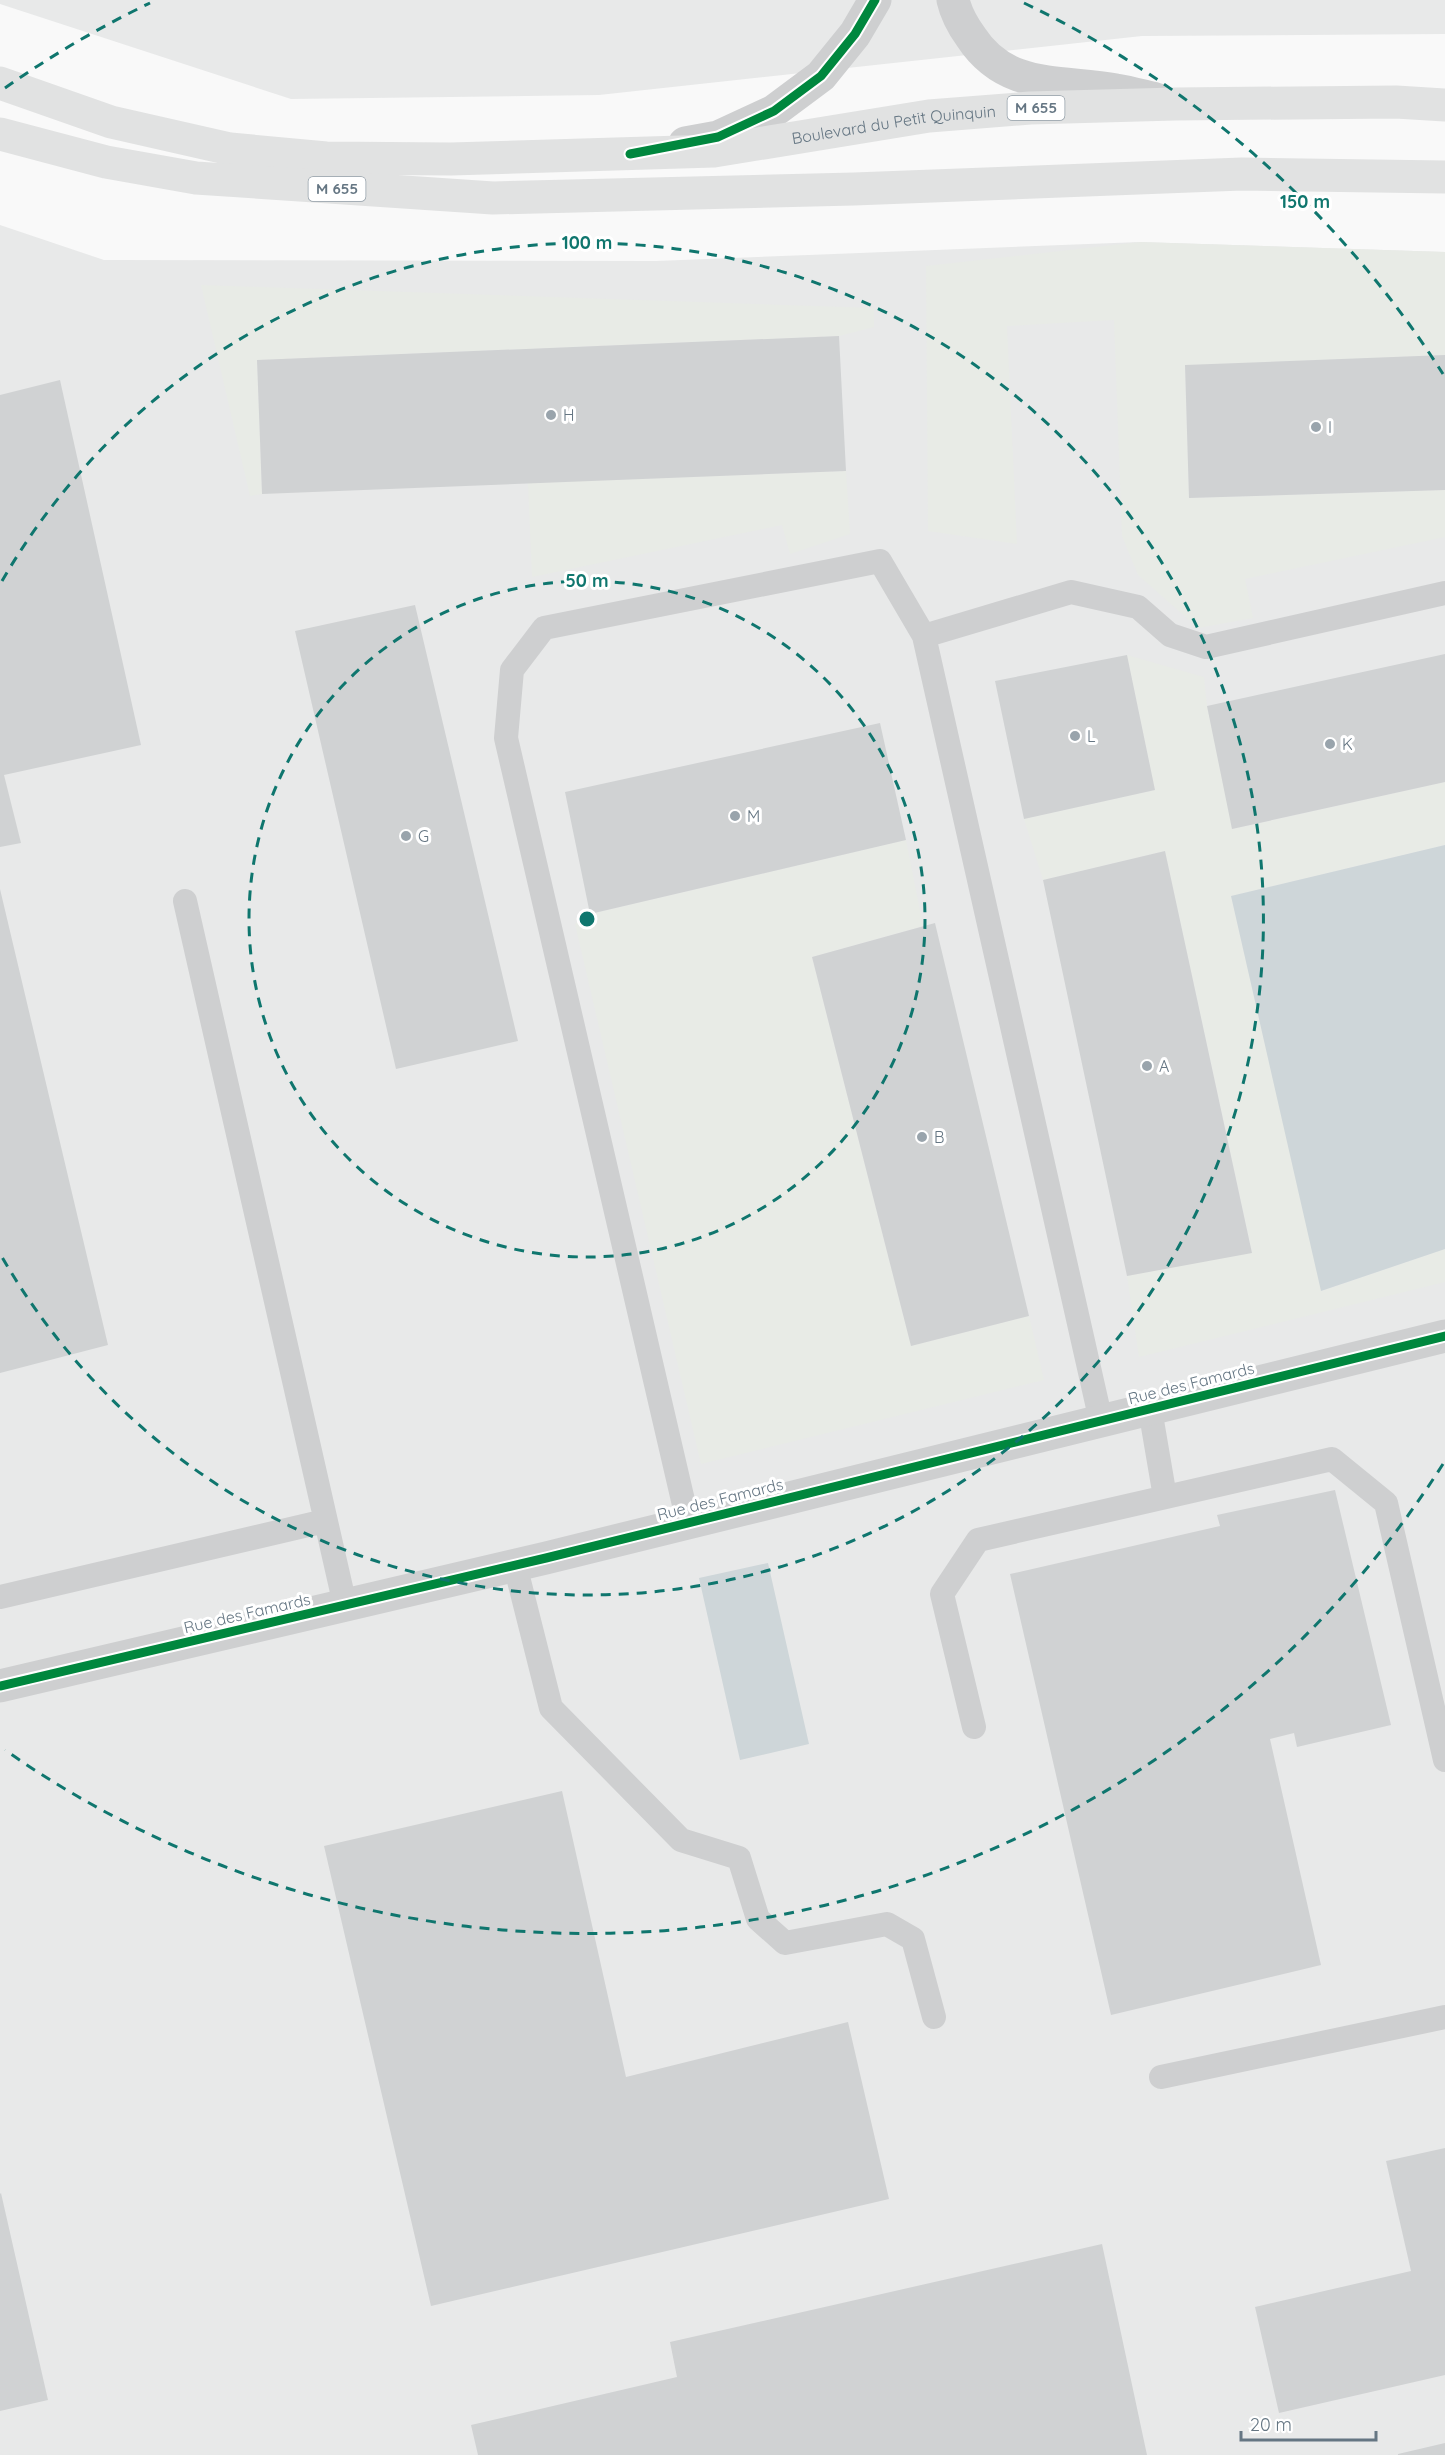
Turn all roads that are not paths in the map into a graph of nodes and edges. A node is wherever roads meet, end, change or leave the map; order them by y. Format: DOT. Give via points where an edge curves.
graph roads {
  1 [pos="875,0"];
  2 [pos="953,0"];
  3 [pos="0,83"];
  4 [pos="1175,104"];
  5 [pos="1445,105"];
  6 [pos="0,134"];
  7 [pos="630,154"];
  8 [pos="1445,177"];
  9 [pos="1445,593"];
  10 [pos="924,636"];
  11 [pos="185,901"];
  12 [pos="1445,1336"];
  13 [pos="1150,1409"];
  14 [pos="1101,1420"];
  15 [pos="1165,1497"];
  16 [pos="325,1521"];
  17 [pos="688,1522"];
  18 [pos="514,1565"];
  19 [pos="0,1597"];
  20 [pos="345,1605"];
  21 [pos="0,1686"];
  22 [pos="975,1727"];
  23 [pos="1445,1760"];
  24 [pos="1445,2017"];
  25 [pos="934,2018"];
  26 [pos="1161,2078"];
  1 -- 7 [label="street" via="855,34 821,76 774,111 718,137"];
  2 -- 4 [label="street" via="978,49 1015,75 1035,81 1115,89"];
  3 -- 7 [label="main road, M 655" via="111,122 230,149 326,158"];
  4 -- 5 [label="main road, Boulevard du Petit Quinquin / M 655"];
  4 -- 7 [label="main road, Boulevard du Petit Quinquin / M 655" via="981,111 714,151"];
  6 -- 8 [label="main road, M 655" via="106,162 196,178 493,198 1242,174"];
  9 -- 10 [label="lane" via="1206,647 1170,635 1138,607 1071,592"];
  10 -- 14 [label="lane"];
  10 -- 17 [label="lane" via="880,561 544,628 512,670 506,738"];
  11 -- 16 [label="lane"];
  12 -- 13 [label="street, Rue des Famards"];
  13 -- 14 [label="street, Rue des Famards"];
  13 -- 15 [label="lane"];
  14 -- 17 [label="street, Rue des Famards"];
  15 -- 22 [label="lane" via="978,1540 942,1594"];
  15 -- 23 [label="lane" via="1332,1459 1386,1503"];
  16 -- 19 [label="lane"];
  16 -- 20 [label="lane"];
  17 -- 18 [label="street, Rue des Famards"];
  18 -- 20 [label="street, Rue des Famards"];
  18 -- 25 [label="lane" via="550,1708 681,1840 739,1858 758,1919 785,1943 887,1924 913,1939"];
  20 -- 21 [label="street, Rue des Famards"];
  24 -- 26 [label="lane"];
}
